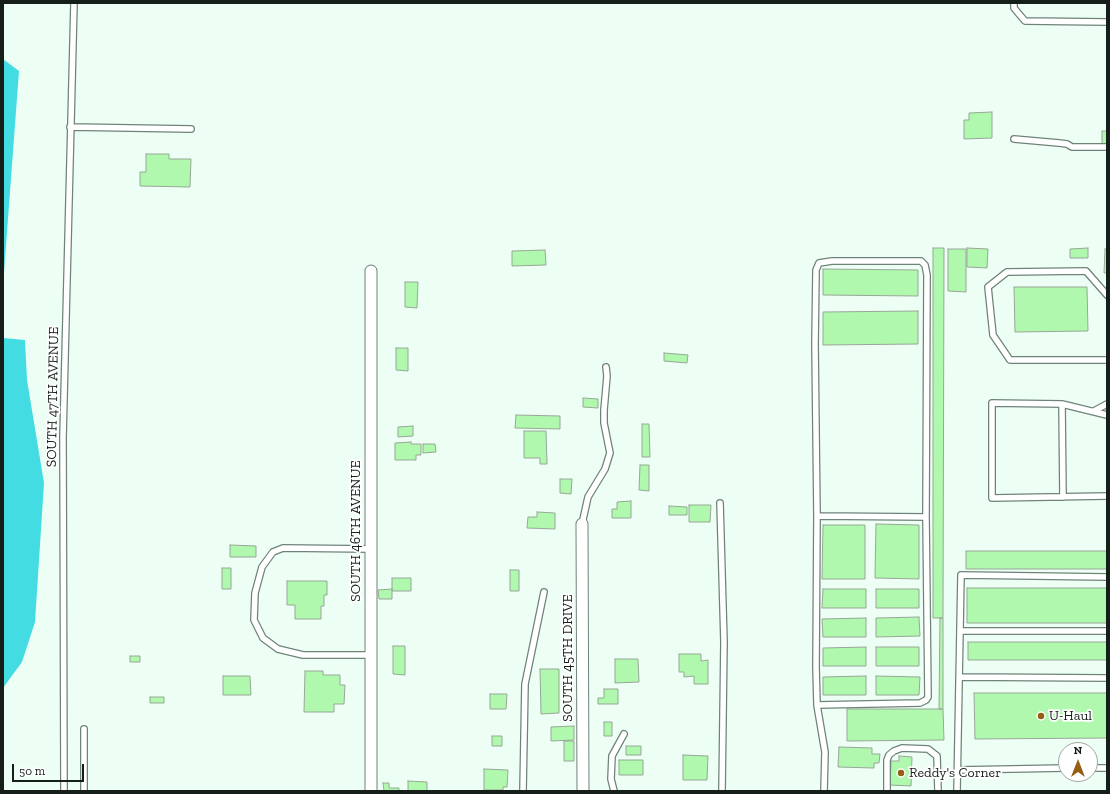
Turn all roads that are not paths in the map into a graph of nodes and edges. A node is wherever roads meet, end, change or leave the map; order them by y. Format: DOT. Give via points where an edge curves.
graph roads {
  1 [pos="74,3"];
  2 [pos="1014,3"];
  3 [pos="1107,22"];
  4 [pos="70,127"];
  5 [pos="191,129"];
  6 [pos="1014,138"];
  7 [pos="1107,147"];
  8 [pos="371,271"];
  9 [pos="1107,295"];
  10 [pos="1107,360"];
  11 [pos="606,367"];
  12 [pos="1062,404"];
  13 [pos="1107,404"];
  14 [pos="1094,411"];
  15 [pos="1107,415"];
  16 [pos="1107,496"];
  17 [pos="1063,497"];
  18 [pos="720,503"];
  19 [pos="817,516"];
  20 [pos="926,517"];
  21 [pos="582,524"];
  22 [pos="371,549"];
  23 [pos="1107,577"];
  24 [pos="544,592"];
  25 [pos="960,631"];
  26 [pos="1107,631"];
  27 [pos="371,655"];
  28 [pos="959,677"];
  29 [pos="1107,678"];
  30 [pos="817,706"];
  31 [pos="84,729"];
  32 [pos="624,734"];
  33 [pos="1058,768"];
  34 [pos="958,770"];
  35 [pos="64,791"];
  36 [pos="84,791"];
  37 [pos="371,791"];
  38 [pos="523,791"];
  39 [pos="583,791"];
  40 [pos="614,791"];
  41 [pos="722,791"];
  42 [pos="824,791"];
  43 [pos="887,791"];
  44 [pos="938,791"];
  45 [pos="957,791"];
  1 -- 4 [label="lane, SOUTH 47TH AVENUE"];
  2 -- 3 [label="lane" via="1014,8 1025,21"];
  4 -- 5 [label="lane"];
  4 -- 35 [label="lane, SOUTH 47TH AVENUE" via="63,437"];
  6 -- 7 [label="lane" via="1059,142 1072,147"];
  8 -- 22 [label="street, SOUTH 46TH AVENUE"];
  9 -- 10 [label="lane" via="1086,271 1007,272 988,287 993,335 1010,360"];
  11 -- 21 [label="lane" via="604,423 610,453 605,469 588,497"];
  12 -- 14 [label="lane"];
  12 -- 17 [label="lane"];
  12 -- 17 [label="lane" via="992,403 992,498"];
  13 -- 14 [label="lane"];
  14 -- 15 [label="lane"];
  16 -- 17 [label="lane"];
  18 -- 41 [label="lane" via="724,642"];
  19 -- 20 [label="lane"];
  19 -- 20 [label="lane" via="816,270 819,263 832,261 921,261 925,265 927,275"];
  19 -- 30 [label="lane"];
  20 -- 30 [label="lane" via="928,697 920,703"];
  21 -- 39 [label="street, SOUTH 45TH DRIVE"];
  22 -- 27 [label="street, SOUTH 46TH AVENUE"];
  22 -- 27 [label="lane" via="283,548 273,552 262,567 255,593 254,620 263,638 278,649 303,655"];
  23 -- 25 [label="lane" via="961,574"];
  24 -- 38 [label="lane" via="525,684"];
  25 -- 26 [label="lane"];
  25 -- 28 [label="lane"];
  27 -- 37 [label="street, SOUTH 46TH AVENUE"];
  28 -- 29 [label="lane"];
  28 -- 34 [label="lane"];
  30 -- 42 [label="lane" via="824,752"];
  31 -- 36 [label="lane"];
  32 -- 40 [label="lane" via="612,756"];
  33 -- 34 [label="lane"];
  34 -- 45 [label="lane"];
  43 -- 44 [label="lane" via="887,760 894,751 902,748 928,749 937,756"];
}
